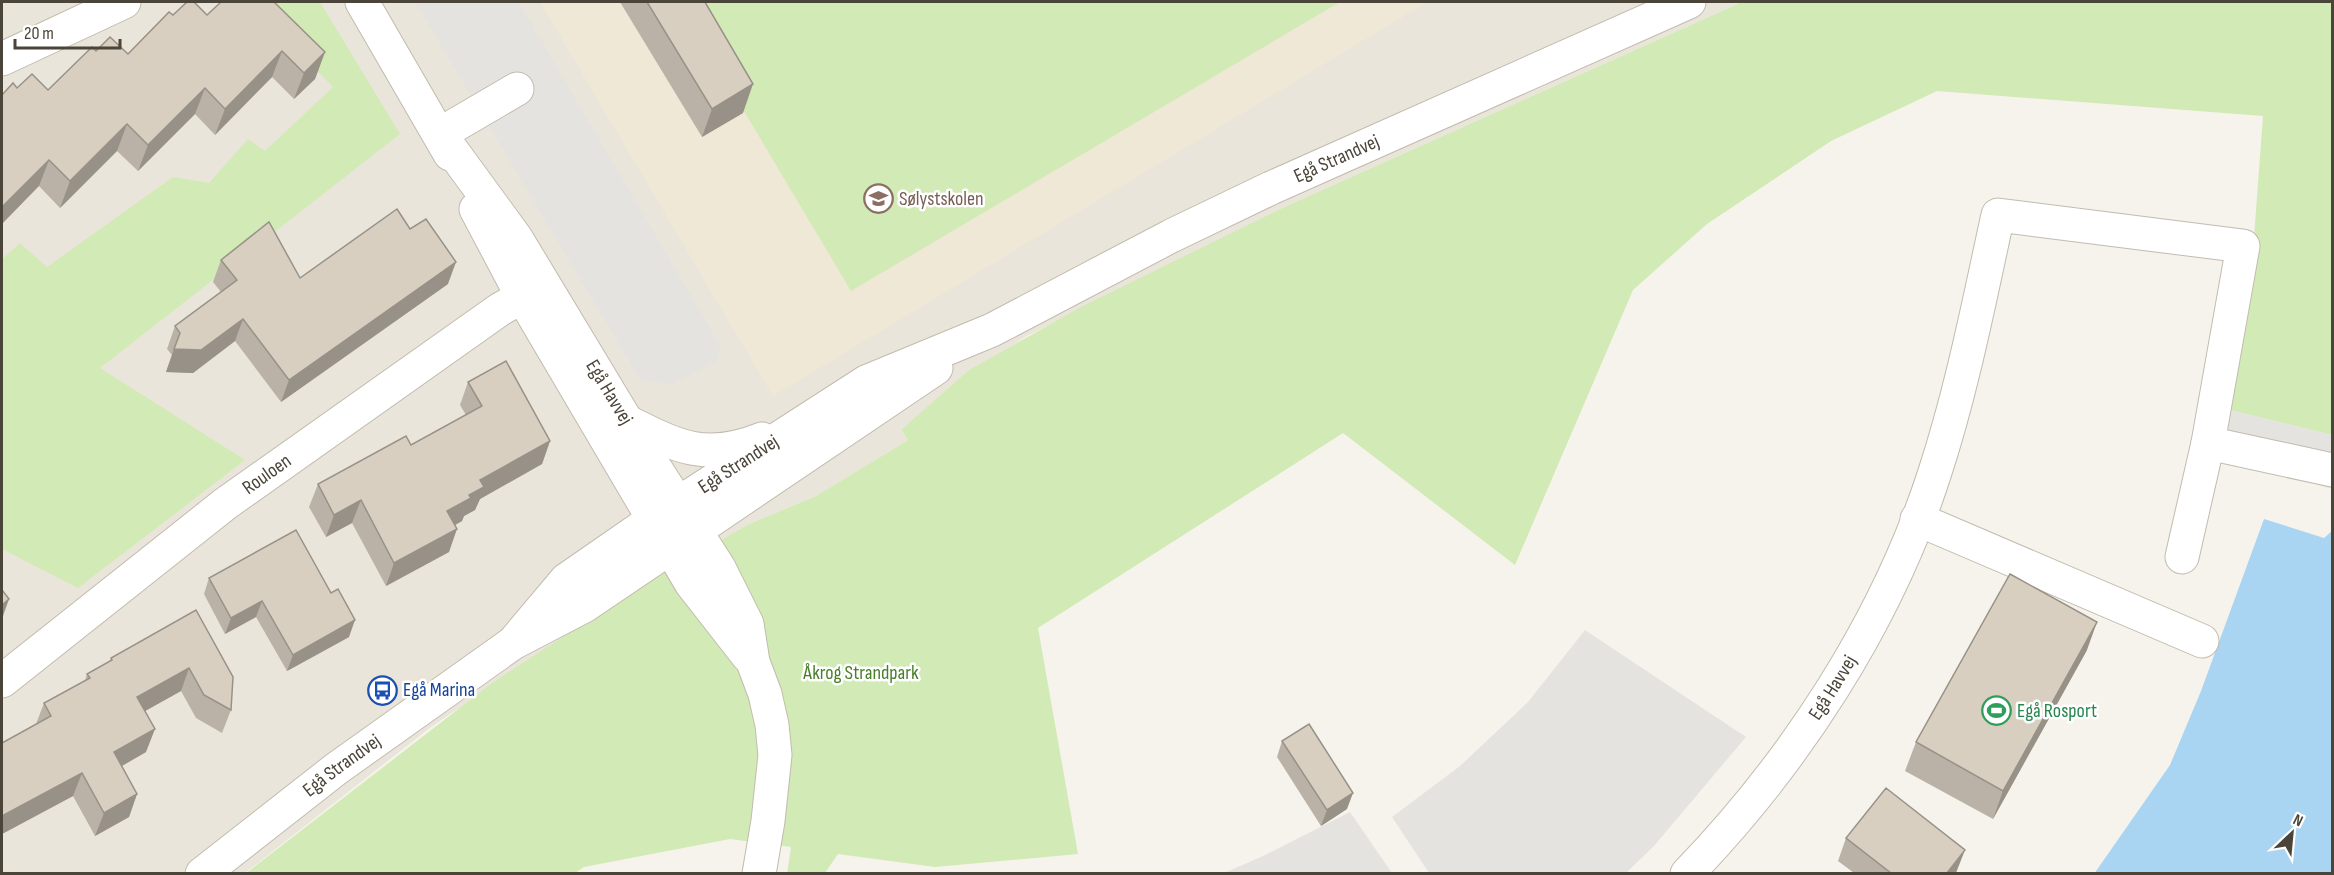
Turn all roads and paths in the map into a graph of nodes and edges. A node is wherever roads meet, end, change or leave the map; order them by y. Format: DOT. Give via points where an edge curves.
graph roads {
  1 [pos="124,2"];
  2 [pos="362,2"];
  3 [pos="1689,2"];
  4 [pos="2,59"];
  5 [pos="517,89"];
  6 [pos="440,134"];
  7 [pos="533,290"];
  8 [pos="992,330"];
  9 [pos="816,416"];
  10 [pos="626,421"];
  11 [pos="2208,442"];
  12 [pos="2332,470"];
  13 [pos="1917,519"];
  14 [pos="675,526"];
  15 [pos="2182,556"];
  16 [pos="2202,641"];
  17 [pos="2,681"];
  18 [pos="202,873"];
  19 [pos="759,873"];
  20 [pos="1687,873"];
  1 -- 4 [label="street"];
  2 -- 6 [label="street, Egå Havvej"];
  3 -- 8 [label="street, Egå Strandvej" via="1271,188"];
  5 -- 6 [label="street"];
  6 -- 7 [label="street, Egå Havvej" via="496,251"];
  7 -- 10 [label="street, Egå Havvej"];
  7 -- 14 [label="street, Egå Havvej"];
  7 -- 17 [label="street, Rouloen" via="225,504"];
  8 -- 9 [label="street, Egå Strandvej" via="866,382"];
  8 -- 14 [label="street, Egå Strandvej"];
  9 -- 10 [label="street" via="745,446 717,451 681,448"];
  9 -- 14 [label="street, Egå Strandvej"];
  10 -- 14 [label="street, Egå Havvej"];
  11 -- 12 [label="street"];
  11 -- 13 [label="street, Egå Havvej" via="2242,246 1998,214 1967,358 1934,475"];
  11 -- 15 [label="street"];
  13 -- 16 [label="street"];
  13 -- 20 [label="street, Egå Havvej" via="1885,593 1847,664 1803,732 1758,794"];
  14 -- 18 [label="street, Egå Strandvej" via="566,580 513,643 336,769"];
  14 -- 19 [label="street, Egå Havvej" via="731,590 747,624 753,662 765,694 775,755"];
}
